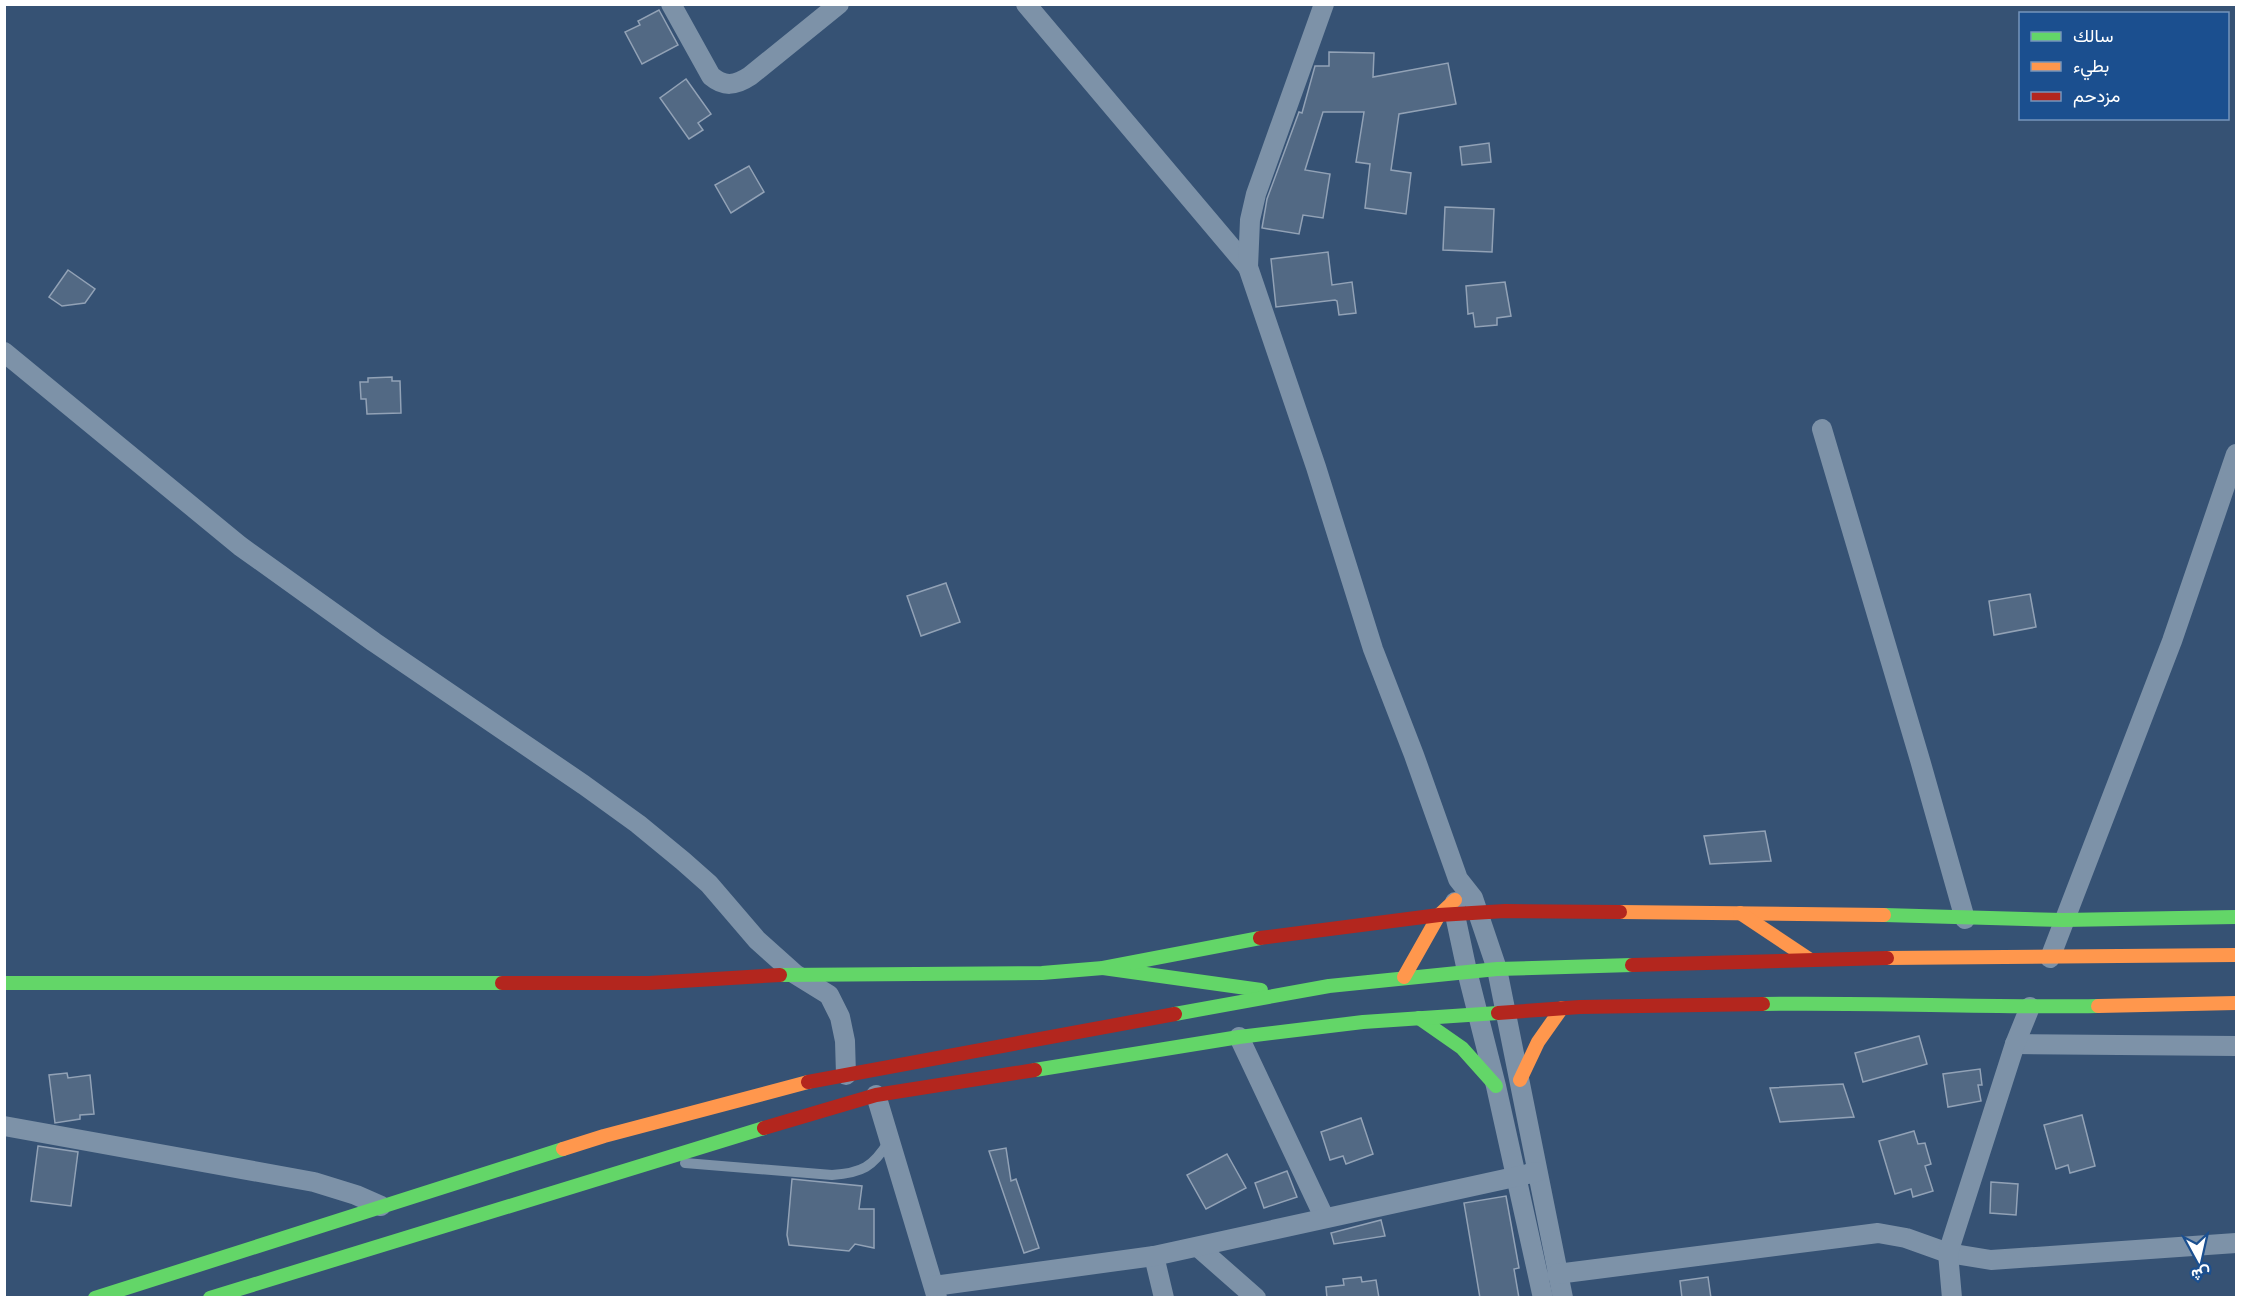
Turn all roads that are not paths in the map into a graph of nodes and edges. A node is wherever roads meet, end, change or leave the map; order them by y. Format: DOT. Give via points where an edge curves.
graph roads {
  1 [pos="671,4"];
  2 [pos="838,4"];
  3 [pos="1026,4"];
  4 [pos="1324,4"];
  5 [pos="1248,267"];
  6 [pos="4,352"];
  7 [pos="1822,429"];
  8 [pos="2236,454"];
  9 [pos="1458,879"];
  10 [pos="1450,910"];
  11 [pos="1740,913"];
  12 [pos="1477,914"];
  13 [pos="2236,917"];
  14 [pos="1965,919"];
  15 [pos="2063,920"];
  16 [pos="2236,955"];
  17 [pos="2050,958"];
  18 [pos="1809,959"];
  19 [pos="1103,968"];
  20 [pos="1497,969"];
  21 [pos="1467,971"];
  22 [pos="795,974"];
  23 [pos="1404,977"];
  24 [pos="4,983"];
  25 [pos="1289,993"];
  26 [pos="2236,1003"];
  27 [pos="2030,1007"];
  28 [pos="1562,1008"];
  29 [pos="1506,1011"];
  30 [pos="1477,1013"];
  31 [pos="1419,1018"];
  32 [pos="1239,1037"];
  33 [pos="2015,1044"];
  34 [pos="2236,1046"];
  35 [pos="846,1075"];
  36 [pos="1520,1080"];
  37 [pos="1496,1086"];
  38 [pos="876,1095"];
  39 [pos="4,1126"];
  40 [pos="889,1139"];
  41 [pos="652,1161"];
  42 [pos="1537,1172"];
  43 [pos="1514,1176"];
  44 [pos="381,1206"];
  45 [pos="1324,1217"];
  46 [pos="2236,1243"];
  47 [pos="1198,1247"];
  48 [pos="1948,1252"];
  49 [pos="1154,1256"];
  50 [pos="1557,1274"];
  51 [pos="935,1292"];
  52 [pos="95,1298"];
  53 [pos="210,1298"];
  54 [pos="1164,1298"];
  55 [pos="1256,1298"];
  56 [pos="1543,1298"];
  57 [pos="1563,1298"];
  58 [pos="1952,1298"];
  1 -- 2 [label="street" via="711,76 720,84 728,84 750,76"];
  3 -- 5 [label="street"];
  4 -- 5 [label="street" via="1256,194 1250,220"];
  5 -- 9 [label="street" via="1373,649"];
  6 -- 22 [label="street" via="240,546 638,824 709,884 758,940"];
  7 -- 14 [label="street"];
  8 -- 15 [label="street" via="2172,641"];
  9 -- 10 [label="street"];
  9 -- 12 [label="street" via="1473,898"];
  10 -- 12 [label="main road"];
  10 -- 19 [label="main road" via="1273,935"];
  10 -- 21 [label="street"];
  10 -- 23 [label="main road"];
  11 -- 12 [label="main road"];
  11 -- 14 [label="main road"];
  11 -- 18 [label="main road"];
  12 -- 20 [label="street"];
  13 -- 15 [label="main road"];
  14 -- 15 [label="main road"];
  15 -- 17 [label="street"];
  16 -- 17 [label="main road"];
  17 -- 18 [label="main road"];
  18 -- 20 [label="main road"];
  19 -- 22 [label="main road" via="995,975"];
  19 -- 25 [label="main road"];
  20 -- 21 [label="main road"];
  20 -- 29 [label="street"];
  21 -- 23 [label="main road"];
  21 -- 30 [label="street"];
  22 -- 24 [label="main road" via="637,983"];
  22 -- 35 [label="street" via="823,990 834,1002 845,1041"];
  23 -- 25 [label="main road"];
  25 -- 35 [label="main road"];
  26 -- 27 [label="main road"];
  27 -- 28 [label="main road" via="1829,1003"];
  27 -- 33 [label="street"];
  28 -- 29 [label="main road"];
  28 -- 36 [label="main road" via="1540,1035"];
  29 -- 30 [label="main road"];
  29 -- 36 [label="street"];
  30 -- 31 [label="main road"];
  30 -- 37 [label="street"];
  31 -- 32 [label="main road"];
  31 -- 37 [label="main road" via="1460,1043"];
  32 -- 38 [label="main road"];
  32 -- 45 [label="street"];
  33 -- 34 [label="street"];
  33 -- 48 [label="street"];
  35 -- 44 [label="main road" via="604,1136"];
  36 -- 42 [label="street"];
  37 -- 43 [label="street"];
  38 -- 40 [label="street"];
  38 -- 41 [label="main road"];
  39 -- 44 [label="street" via="314,1182"];
  40 -- 41 [label="lane" via="879,1157 853,1174"];
  40 -- 51 [label="street"];
  41 -- 53 [label="main road"];
  42 -- 43 [label="street"];
  42 -- 50 [label="street"];
  43 -- 45 [label="street"];
  43 -- 56 [label="street"];
  44 -- 52 [label="main road"];
  45 -- 47 [label="street"];
  46 -- 48 [label="street" via="1990,1260"];
  47 -- 49 [label="street"];
  47 -- 55 [label="street"];
  48 -- 50 [label="street" via="1889,1234 1861,1233"];
  48 -- 58 [label="street"];
  49 -- 51 [label="street"];
  49 -- 54 [label="street"];
  50 -- 57 [label="street"];
}
